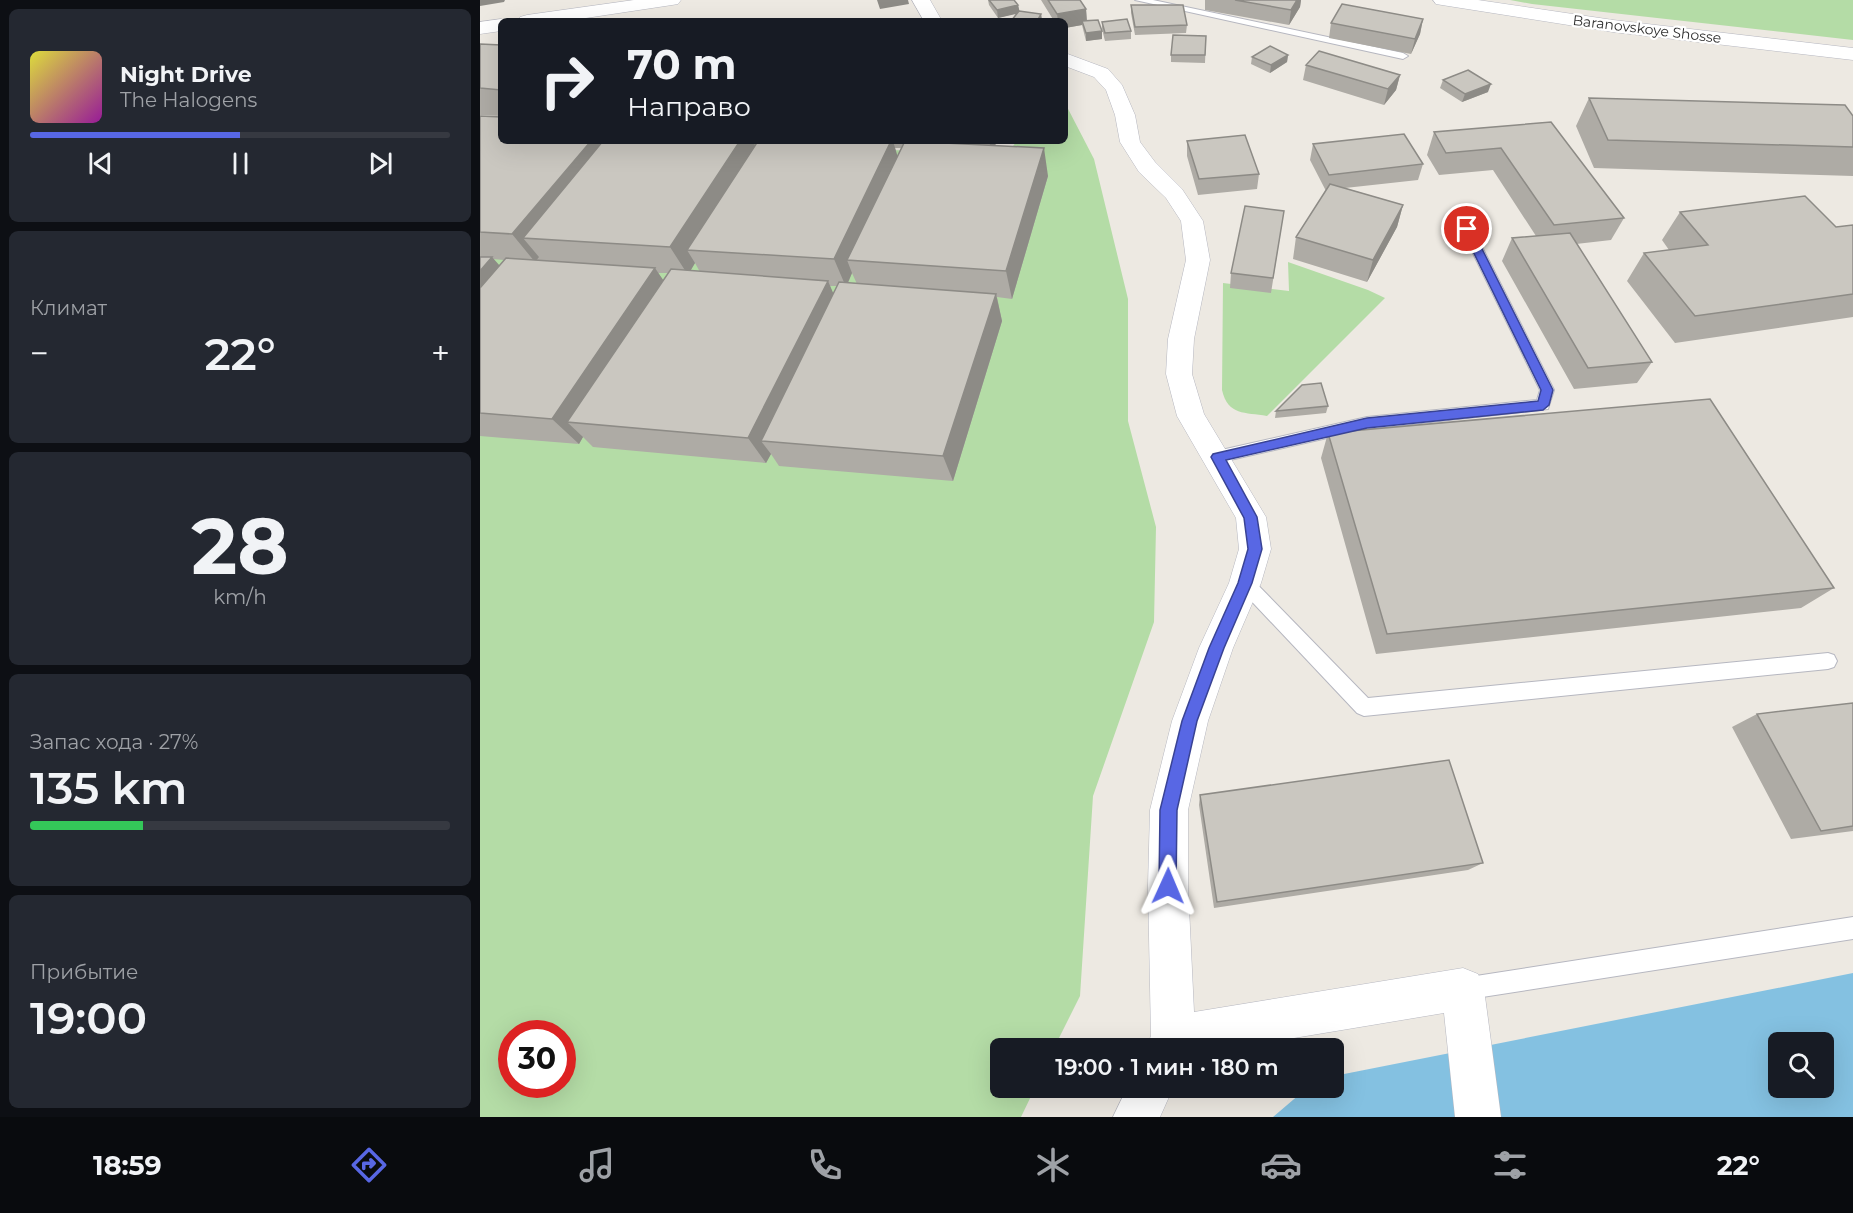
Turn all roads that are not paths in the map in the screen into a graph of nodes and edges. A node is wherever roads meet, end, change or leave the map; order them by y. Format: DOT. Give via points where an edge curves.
graph roads {
  1 [pos="672,0"];
  2 [pos="921,0"];
  3 [pos="1140,0"];
  4 [pos="1442,0"];
  5 [pos="548,18"];
  6 [pos="931,18"];
  7 [pos="498,25"];
  8 [pos="480,28"];
  9 [pos="1853,54"];
  10 [pos="1403,56"];
  11 [pos="1068,60"];
  12 [pos="1467,229"];
  13 [pos="1218,457"];
  14 [pos="1245,583"];
  15 [pos="1828,661"];
  16 [pos="1853,928"];
  17 [pos="1463,989"];
  18 [pos="1171,1038"];
  19 [pos="1198,1038"];
  20 [pos="1146,1098"];
  21 [pos="1136,1117"];
  22 [pos="1478,1117"];
  1 -- 5 [label="main road"];
  2 -- 6 [label="street"];
  3 -- 10 [label="lane"];
  4 -- 9 [label="main road, Baranovskoye Shosse" via="1612,26"];
  7 -- 8 [label="main road"];
  11 -- 13 [label="street" via="1101,73 1115,89 1130,142 1192,221 1198,260 1181,339 1179,374 1191,416"];
  12 -- 13 [label="lane" via="1547,390 1543,405 1367,423"];
  13 -- 14 [label="street" via="1251,517 1255,549"];
  14 -- 15 [label="lane" via="1364,707"];
  14 -- 18 [label="street" via="1190,721 1168,810"];
  16 -- 17 [label="lane"];
  17 -- 19 [label="street"];
  17 -- 22 [label="street"];
  20 -- 21 [label="street"];
}
